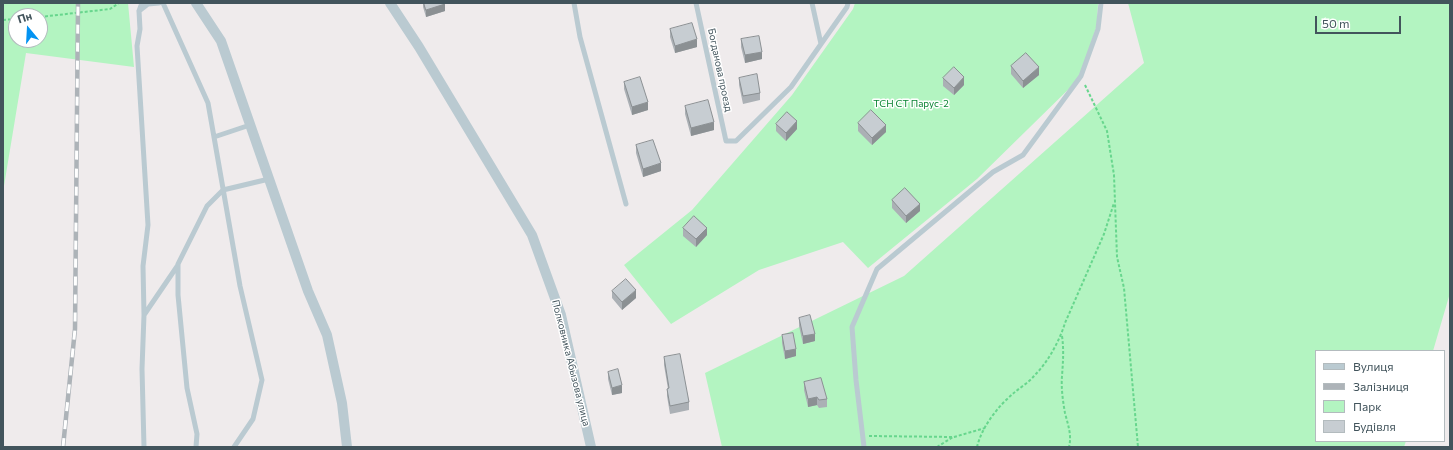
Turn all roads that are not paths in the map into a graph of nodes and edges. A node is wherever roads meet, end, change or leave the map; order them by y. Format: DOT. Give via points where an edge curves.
graph roads {
  1 [pos="142,3"];
  2 [pos="159,3"];
  3 [pos="162,3"];
  4 [pos="196,3"];
  5 [pos="390,3"];
  6 [pos="574,3"];
  7 [pos="696,3"];
  8 [pos="812,3"];
  9 [pos="848,3"];
  10 [pos="1101,3"];
  11 [pos="139,11"];
  12 [pos="821,44"];
  13 [pos="250,125"];
  14 [pos="214,137"];
  15 [pos="269,179"];
  16 [pos="223,190"];
  17 [pos="626,204"];
  18 [pos="178,264"];
  19 [pos="144,315"];
  20 [pos="144,447"];
  21 [pos="196,447"];
  22 [pos="234,447"];
  23 [pos="347,447"];
  24 [pos="591,447"];
  25 [pos="864,447"];
  1 -- 11 [label="lane"];
  2 -- 11 [label="lane" via="148,4"];
  3 -- 14 [label="lane" via="208,103"];
  4 -- 13 [label="street" via="221,41"];
  5 -- 24 [label="street, Полковника Абызова улица" via="532,235 561,315"];
  6 -- 17 [label="lane" via="580,37"];
  7 -- 12 [label="lane, Богданова проезд" via="726,142 736,141 791,87"];
  8 -- 12 [label="lane"];
  9 -- 12 [label="lane"];
  10 -- 25 [label="lane" via="1098,29 1081,76 1023,155 993,172 877,269 852,327"];
  11 -- 19 [label="lane" via="140,29 137,46 148,224 143,266"];
  13 -- 14 [label="lane"];
  13 -- 15 [label="street"];
  14 -- 16 [label="lane"];
  15 -- 16 [label="lane"];
  15 -- 23 [label="street" via="326,335 342,403"];
  16 -- 18 [label="lane" via="207,206"];
  16 -- 22 [label="lane" via="240,286 262,380 253,419"];
  18 -- 19 [label="lane"];
  18 -- 21 [label="lane" via="178,295 187,388 197,434"];
  19 -- 20 [label="lane"];
}
